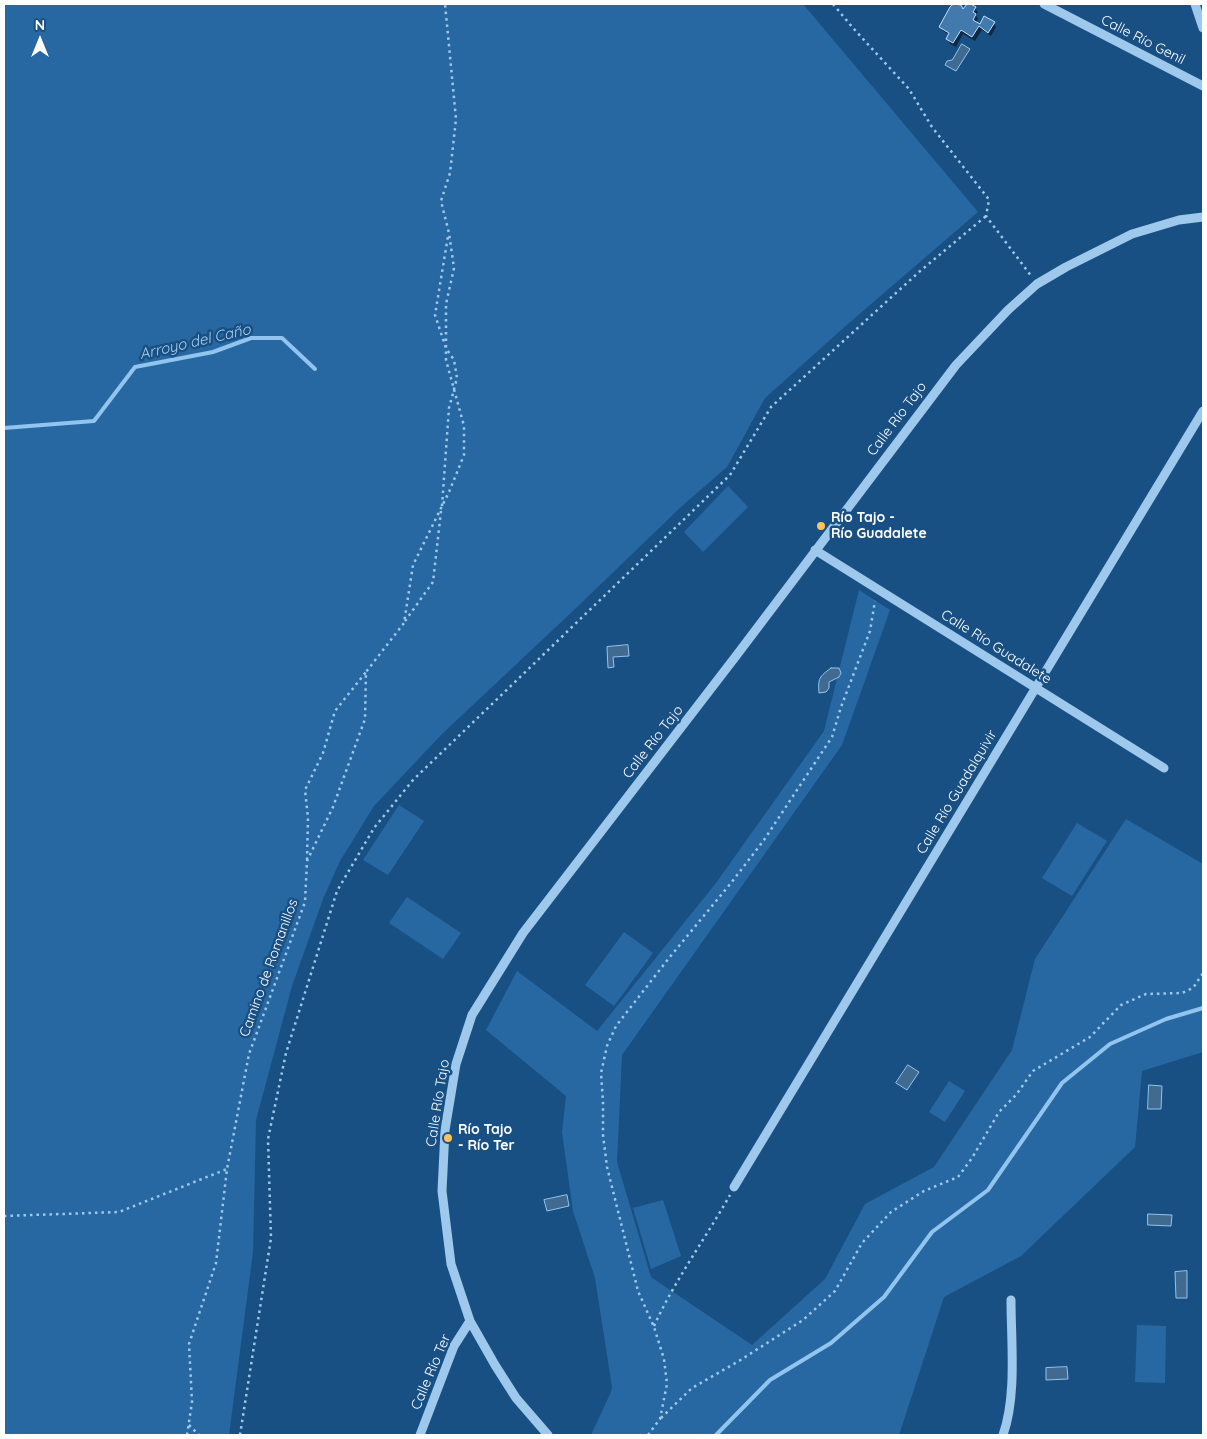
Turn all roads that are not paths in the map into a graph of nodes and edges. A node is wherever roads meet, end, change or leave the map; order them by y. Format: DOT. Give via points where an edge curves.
graph roads {
  1 [pos="1044,4"];
  2 [pos="1195,4"];
  3 [pos="1203,28"];
  4 [pos="1203,86"];
  5 [pos="1203,217"];
  6 [pos="1203,411"];
  7 [pos="814,550"];
  8 [pos="1036,688"];
  9 [pos="1164,768"];
  10 [pos="734,1187"];
  11 [pos="1012,1300"];
  12 [pos="470,1321"];
  13 [pos="420,1435"];
  14 [pos="548,1435"];
  15 [pos="1003,1435"];
  1 -- 4 [label="street, Calle Río Genil"];
  2 -- 3 [label="street"];
  5 -- 7 [label="street, Calle Río Tajo" via="1179,220 1132,234 1037,284 956,365"];
  6 -- 8 [label="street, Calle Río Guadalquivir"];
  7 -- 8 [label="street, Calle Río Guadalete"];
  7 -- 12 [label="street, Calle Río Tajo" via="524,933 472,1015 456,1064 445,1130 442,1191 451,1264"];
  8 -- 9 [label="street, Calle Río Guadalete"];
  8 -- 10 [label="street, Calle Río Guadalquivir"];
  11 -- 15 [label="street" via="1011,1392"];
  12 -- 13 [label="street, Calle Río Ter" via="454,1346"];
  12 -- 14 [label="street, Calle Río Tajo" via="516,1398"];
}
